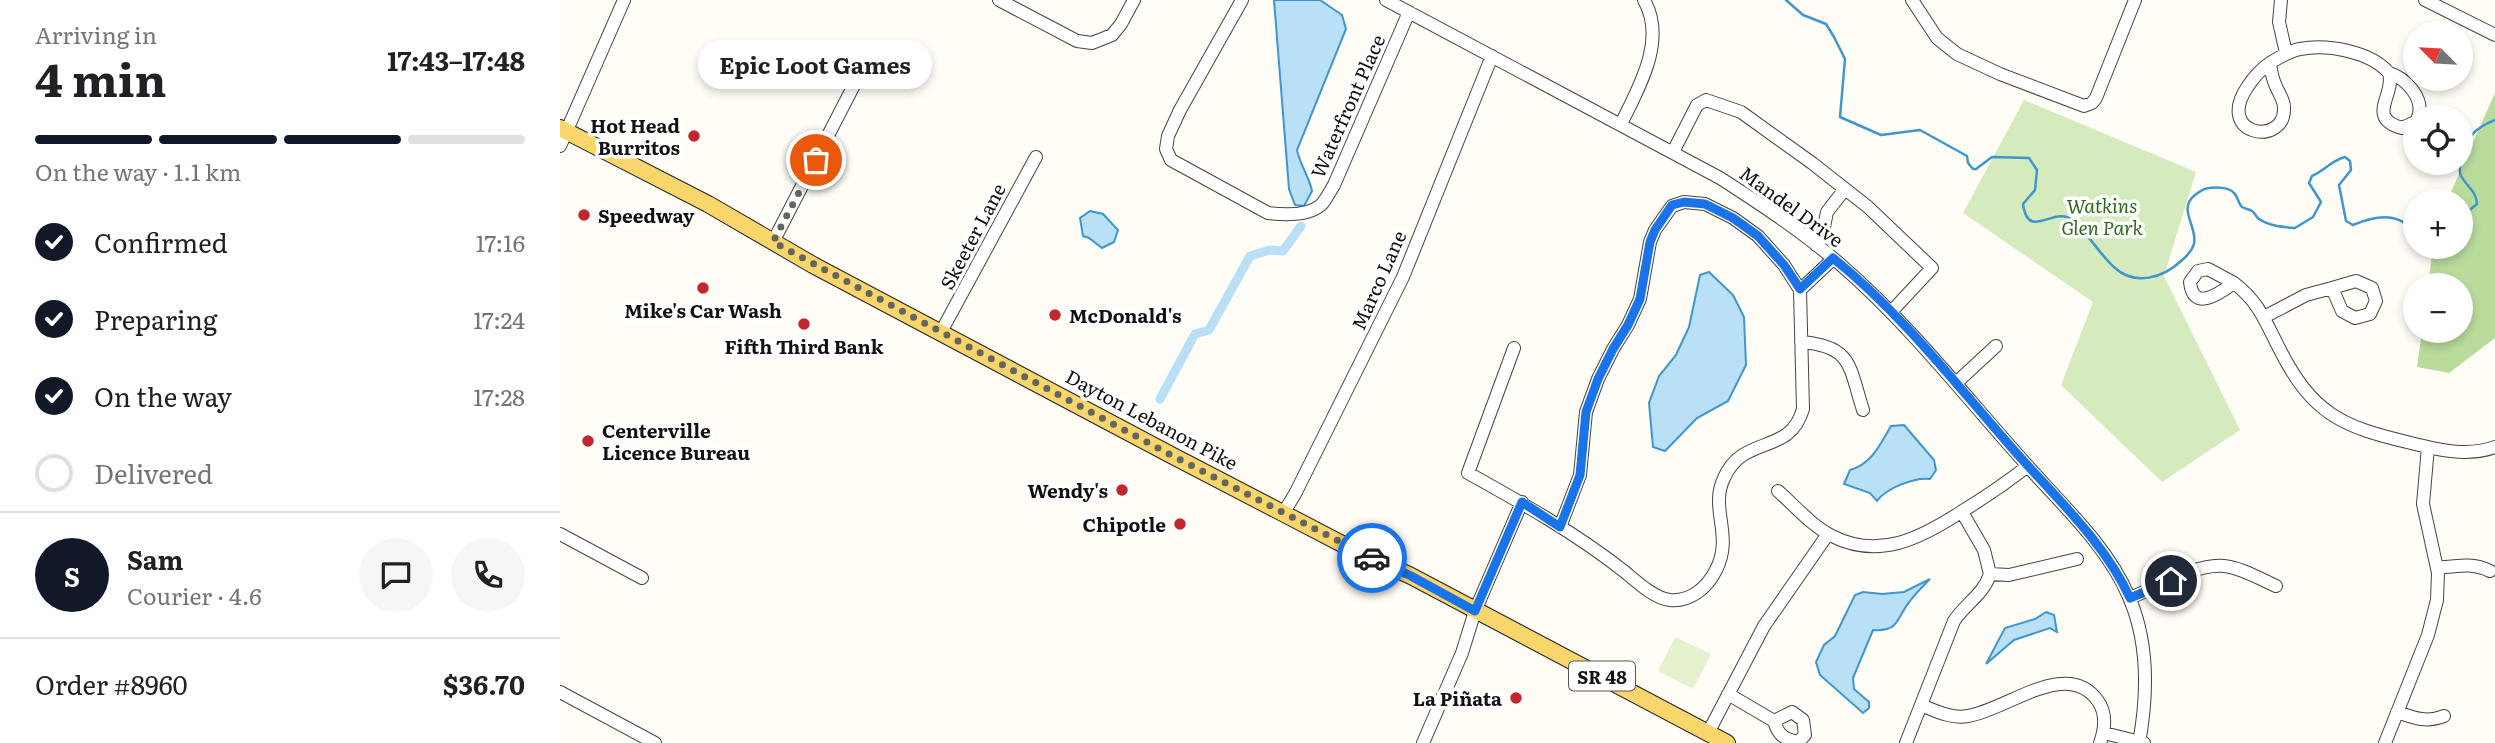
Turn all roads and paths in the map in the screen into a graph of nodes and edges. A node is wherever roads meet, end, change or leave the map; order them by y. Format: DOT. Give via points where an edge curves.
graph roads {
  1 [pos="624,0"];
  2 [pos="999,0"];
  3 [pos="1134,0"];
  4 [pos="1242,0"];
  5 [pos="1386,0"];
  6 [pos="1644,0"];
  7 [pos="1912,0"];
  8 [pos="2135,0"];
  9 [pos="2281,0"];
  10 [pos="2425,0"];
  11 [pos="1409,12"];
  12 [pos="2495,35"];
  13 [pos="2286,53"];
  14 [pos="1492,56"];
  15 [pos="867,60"];
  16 [pos="2270,63"];
  17 [pos="2389,73"];
  18 [pos="2420,105"];
  19 [pos="1621,124"];
  20 [pos="2403,128"];
  21 [pos="562,135"];
  22 [pos="1673,152"];
  23 [pos="1036,157"];
  24 [pos="1845,189"];
  25 [pos="773,242"];
  26 [pos="1816,245"];
  27 [pos="1833,258"];
  28 [pos="2234,283"];
  29 [pos="2332,288"];
  30 [pos="1800,289"];
  31 [pos="1891,312"];
  32 [pos="2264,317"];
  33 [pos="941,332"];
  34 [pos="1801,342"];
  35 [pos="1996,346"];
  36 [pos="1514,348"];
  37 [pos="1956,383"];
  38 [pos="1863,410"];
  39 [pos="2428,447"];
  40 [pos="2495,447"];
  41 [pos="2028,466"];
  42 [pos="1778,491"];
  43 [pos="1522,502"];
  44 [pos="1284,512"];
  45 [pos="1962,512"];
  46 [pos="1560,527"];
  47 [pos="560,534"];
  48 [pos="1828,534"];
  49 [pos="2077,559"];
  50 [pos="2437,568"];
  51 [pos="2490,571"];
  52 [pos="1990,574"];
  53 [pos="642,578"];
  54 [pos="2276,586"];
  55 [pos="2130,598"];
  56 [pos="1475,611"];
  57 [pos="560,692"];
  58 [pos="1728,694"];
  59 [pos="1921,705"];
  60 [pos="2397,712"];
  61 [pos="2444,716"];
  62 [pos="1774,721"];
  63 [pos="1709,733"];
  64 [pos="2102,738"];
  65 [pos="655,743"];
  66 [pos="1423,743"];
  67 [pos="1727,743"];
  68 [pos="1906,743"];
  69 [pos="2141,743"];
  70 [pos="2385,743"];
  1 -- 21 [label="street"];
  2 -- 3 [label="street" via="1077,41 1092,43 1119,28"];
  4 -- 11 [label="street, Waterfront Place" via="1180,110 1166,149 1171,160 1268,213 1283,215 1320,205 1334,185"];
  5 -- 11 [label="street, Mandel Drive"];
  6 -- 19 [label="street" via="1652,15 1653,45"];
  7 -- 8 [label="street" via="1937,38 1957,54 2084,106 2092,103"];
  9 -- 13 [label="street" via="2279,22"];
  10 -- 12 [label="street"];
  11 -- 14 [label="street, Mandel Drive"];
  13 -- 16 [label="street"];
  13 -- 17 [label="street" via="2318,48 2355,53"];
  14 -- 19 [label="street, Mandel Drive"];
  14 -- 44 [label="street, Marco Lane" via="1403,277"];
  15 -- 25 [label="street"];
  16 -- 16 [label="street" via="2252,80 2237,106 2239,118 2255,132 2269,131 2283,117 2284,104"];
  17 -- 18 [label="street" via="2400,78"];
  17 -- 20 [label="street" via="2391,83 2382,106 2385,117"];
  19 -- 22 [label="street, Mandel Drive"];
  21 -- 25 [label="main road, Dayton Lebanon Pike / SR 48" via="708,204"];
  22 -- 24 [label="street" via="1697,105 1706,100 1741,112"];
  22 -- 26 [label="street, Mandel Drive" via="1740,191"];
  23 -- 33 [label="street, Skeeter Lane"];
  24 -- 26 [label="street" via="1827,212"];
  24 -- 31 [label="street" via="1932,268"];
  25 -- 33 [label="main road, Dayton Lebanon Pike / SR 48"];
  26 -- 27 [label="street, Mandel Drive"];
  27 -- 30 [label="street"];
  27 -- 31 [label="street, Mandel Drive"];
  28 -- 32 [label="street"];
  29 -- 32 [label="street" via="2306,295"];
  30 -- 34 [label="street"];
  30 -- 46 [label="street" via="1758,236 1733,218 1705,204 1672,205 1650,242 1640,299 1586,412 1580,475"];
  31 -- 37 [label="street, Mandel Drive"];
  32 -- 39 [label="street" via="2296,380 2318,405 2359,430"];
  33 -- 44 [label="main road, Dayton Lebanon Pike / SR 48"];
  34 -- 38 [label="street" via="1836,349 1846,359"];
  34 -- 46 [label="street" via="1803,408 1799,422 1780,439 1744,452 1731,464 1718,496 1723,554 1708,584 1696,594 1667,600"];
  35 -- 37 [label="street"];
  36 -- 43 [label="street" via="1468,473"];
  37 -- 41 [label="street, Mandel Drive"];
  39 -- 40 [label="street" via="2463,453"];
  39 -- 50 [label="street" via="2423,504"];
  41 -- 45 [label="street"];
  41 -- 55 [label="street, Mandel Drive" via="2104,555"];
  42 -- 48 [label="street"];
  43 -- 46 [label="street"];
  43 -- 56 [label="street"];
  44 -- 56 [label="main road, Dayton Lebanon Pike / SR 48"];
  45 -- 48 [label="street" via="1923,535 1889,547 1862,546"];
  45 -- 52 [label="street" via="1984,550"];
  47 -- 53 [label="street"];
  48 -- 58 [label="street" via="1764,626"];
  49 -- 52 [label="street" via="2009,575"];
  50 -- 51 [label="street" via="2476,565"];
  50 -- 60 [label="street" via="2434,616"];
  52 -- 59 [label="street" via="1981,592 1954,621"];
  54 -- 55 [label="street" via="2217,566"];
  55 -- 69 [label="street, Mandel Drive" via="2145,665"];
  56 -- 63 [label="main road, Dayton Lebanon Pike / SR 48"];
  56 -- 66 [label="street"];
  57 -- 65 [label="street"];
  58 -- 62 [label="street"];
  58 -- 63 [label="street"];
  59 -- 64 [label="street" via="1952,716 1970,716 2066,682 2088,691 2100,704"];
  59 -- 68 [label="street"];
  60 -- 61 [label="street" via="2420,720"];
  60 -- 70 [label="street"];
  63 -- 67 [label="main road, Dayton Lebanon Pike / SR 48"];
  64 -- 69 [label="street"];
}
